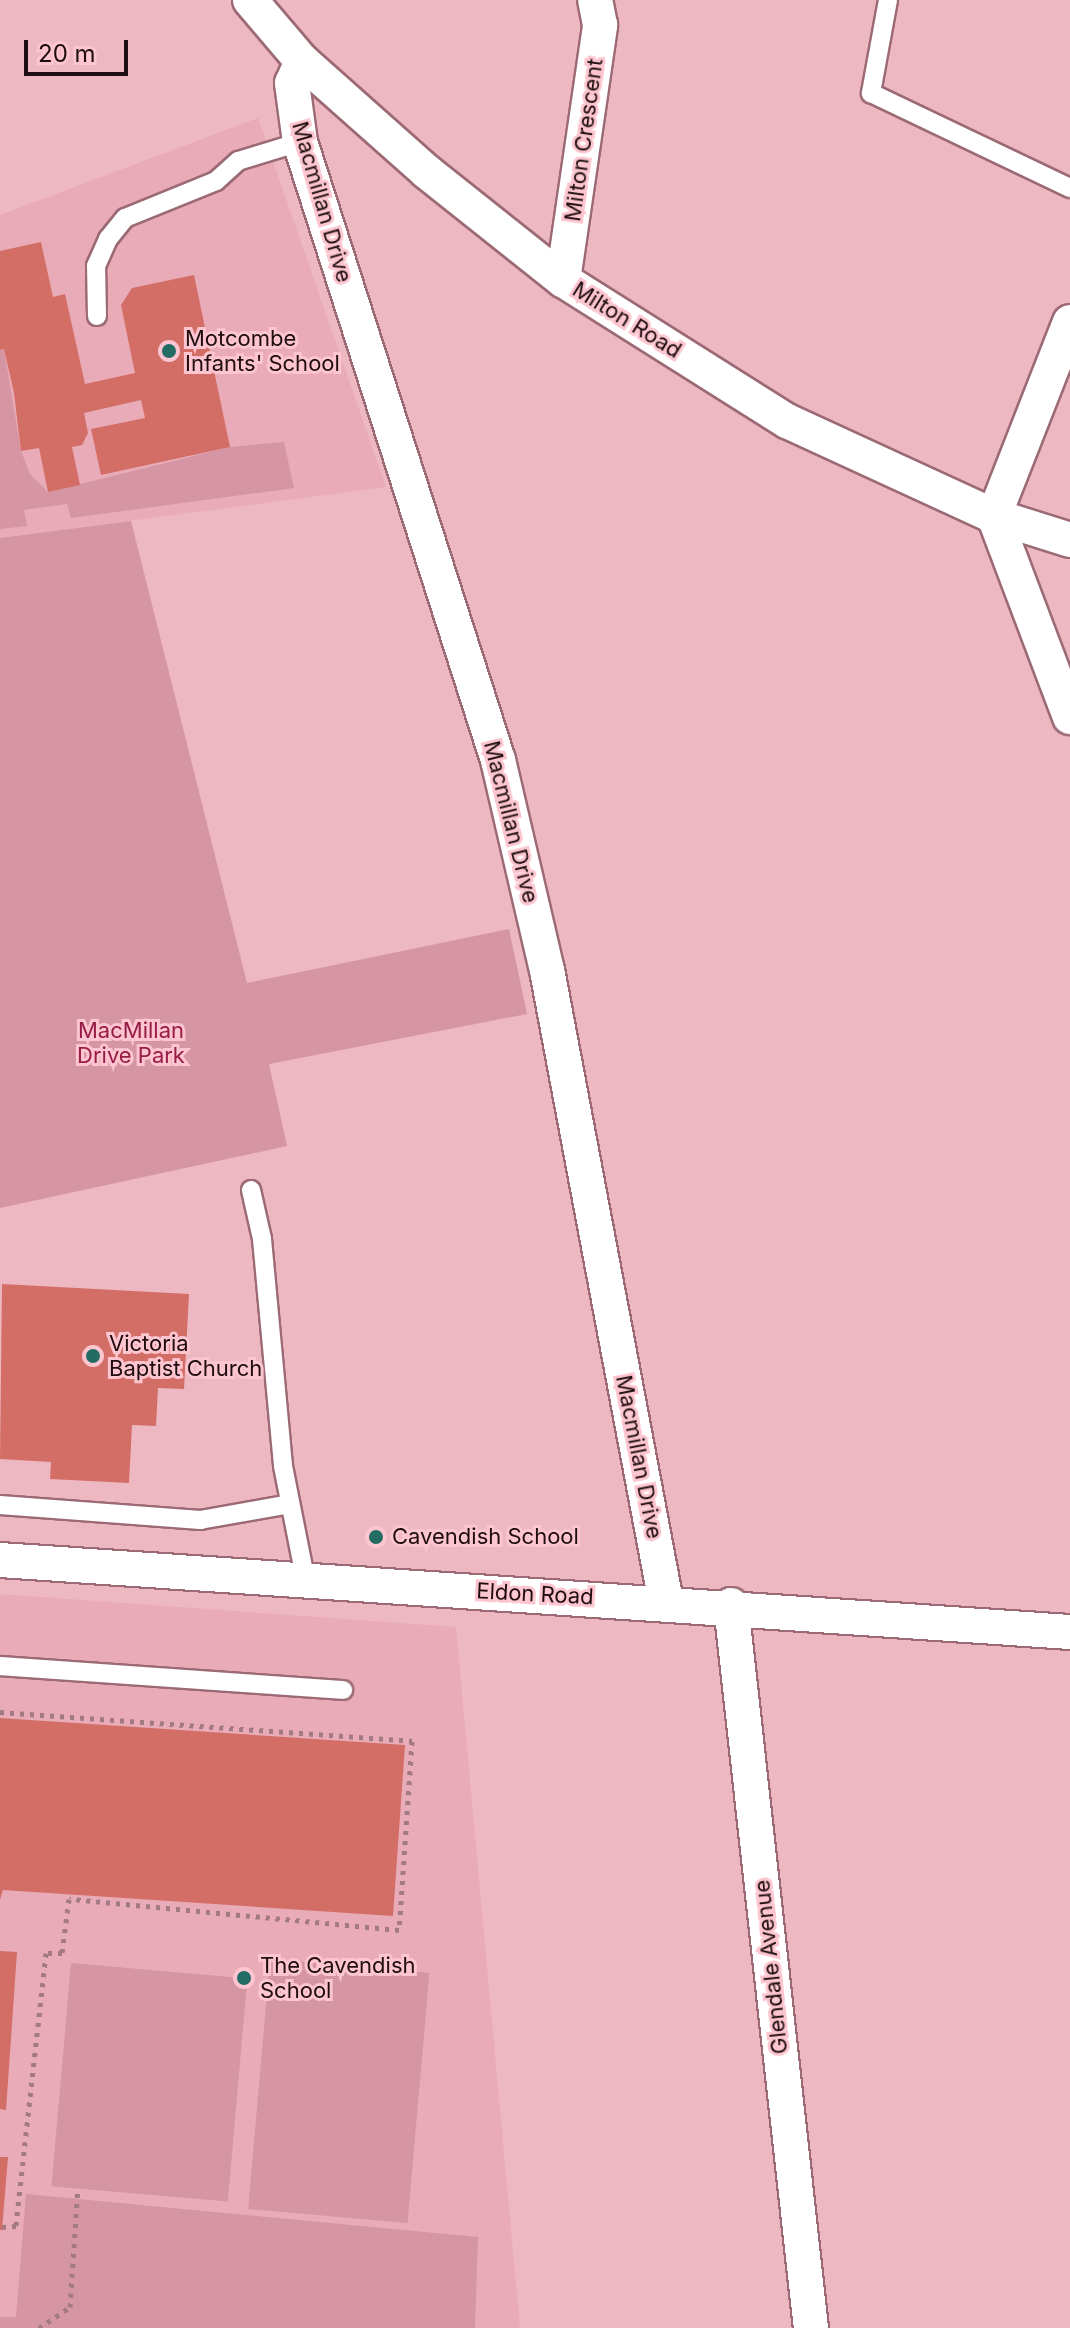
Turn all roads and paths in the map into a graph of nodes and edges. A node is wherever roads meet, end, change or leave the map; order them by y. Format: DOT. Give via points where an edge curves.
graph roads {
  1 [pos="250,0"];
  2 [pos="595,0"];
  3 [pos="888,0"];
  4 [pos="302,61"];
  5 [pos="300,142"];
  6 [pos="1070,188"];
  7 [pos="563,280"];
  8 [pos="97,316"];
  9 [pos="1070,322"];
  10 [pos="994,516"];
  11 [pos="1070,540"];
  12 [pos="1070,717"];
  13 [pos="251,1190"];
  14 [pos="290,1504"];
  15 [pos="0,1505"];
  16 [pos="0,1560"];
  17 [pos="306,1582"];
  18 [pos="666,1602"];
  19 [pos="731,1605"];
  20 [pos="1070,1632"];
  21 [pos="0,1666"];
  22 [pos="343,1690"];
  23 [pos="0,1712"];
  24 [pos="78,2188"];
  25 [pos="2,2227"];
  26 [pos="39,2328"];
  27 [pos="811,2328"];
  1 -- 4 [label="street, Milton Road"];
  2 -- 7 [label="street, Milton Crescent" via="600,25"];
  3 -- 6 [label="lane" via="871,93"];
  4 -- 5 [label="street, Macmillan Drive" via="292,83"];
  4 -- 7 [label="street, Milton Road" via="427,172"];
  5 -- 8 [label="lane" via="238,161 216,181 125,218 96,266"];
  5 -- 18 [label="street, Macmillan Drive" via="498,760 547,970"];
  7 -- 10 [label="street, Milton Road" via="787,421"];
  9 -- 10 [label="street"];
  10 -- 11 [label="street, Milton Road"];
  10 -- 12 [label="street"];
  13 -- 14 [label="lane" via="262,1239"];
  14 -- 15 [label="lane" via="200,1520"];
  14 -- 17 [label="lane"];
  16 -- 17 [label="street, Eldon Road"];
  17 -- 18 [label="street, Eldon Road"];
  18 -- 19 [label="street, Eldon Road"];
  19 -- 20 [label="street, Eldon Road"];
  19 -- 27 [label="street, Glendale Avenue"];
  21 -- 22 [label="lane"];
  23 -- 25 [label="path" via="412,1741 399,1930 69,1899 62,1953 46,1953 16,2226"];
  24 -- 26 [label="path" via="70,2307"];
}
